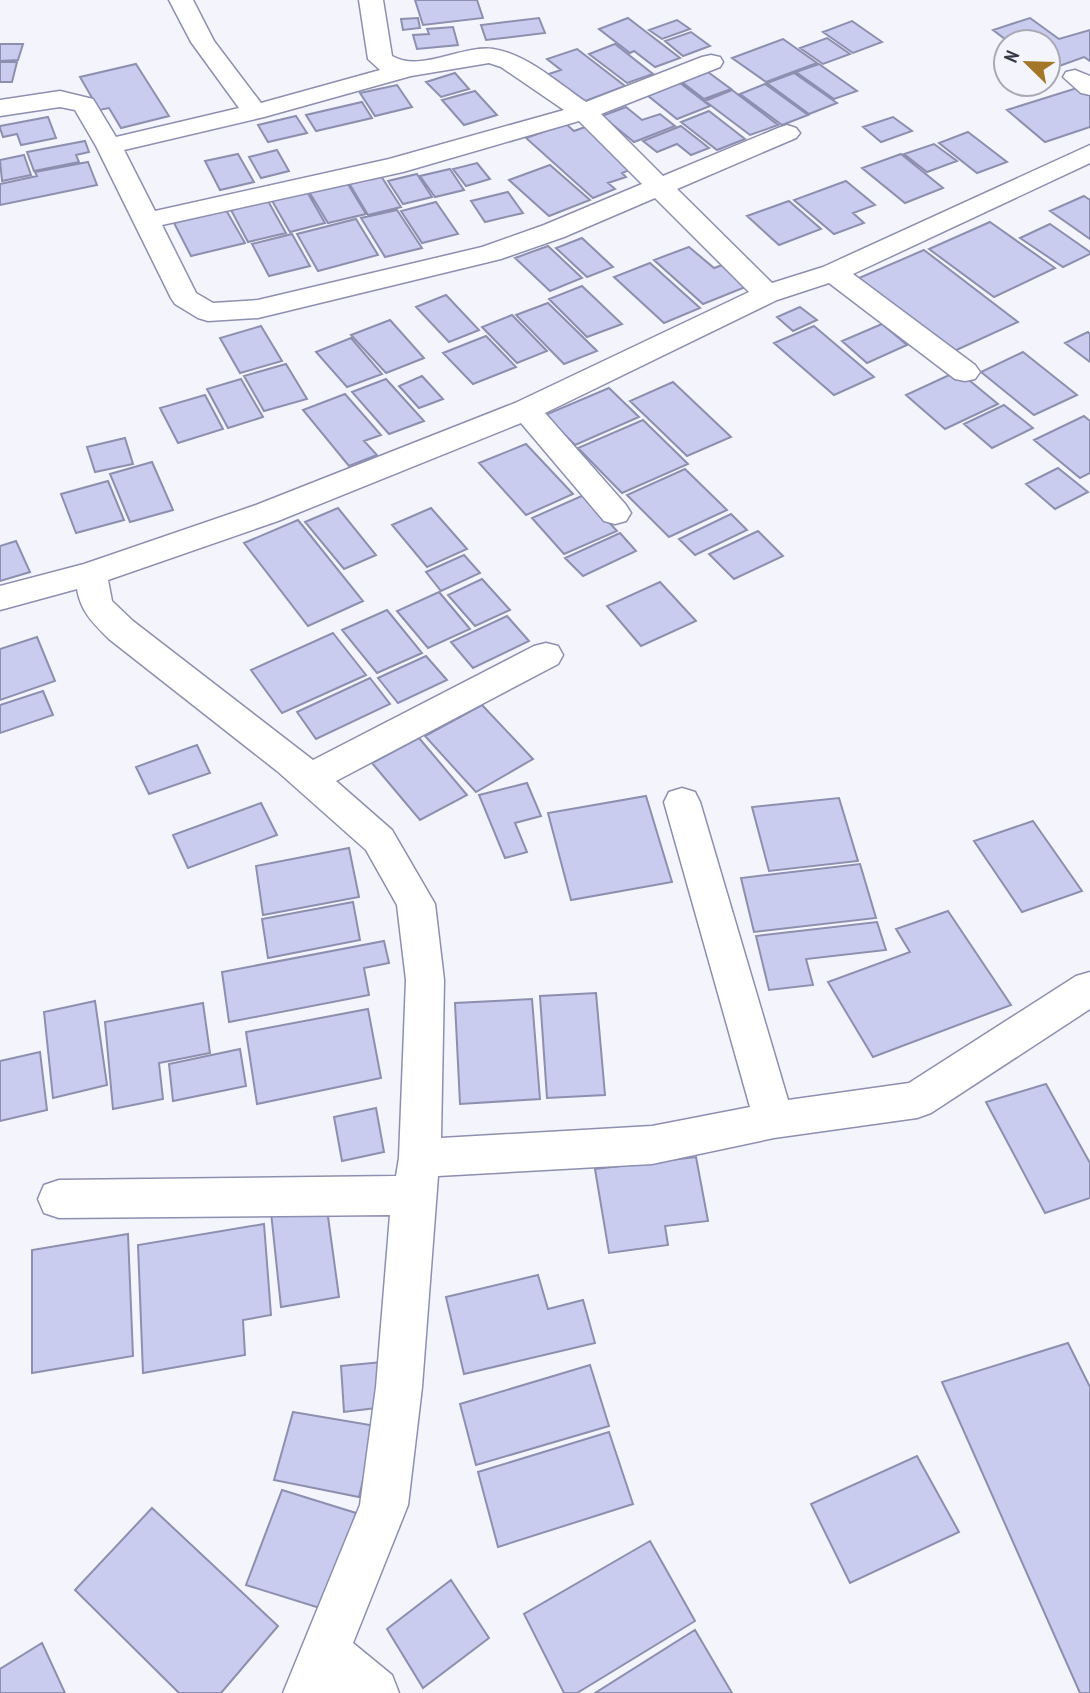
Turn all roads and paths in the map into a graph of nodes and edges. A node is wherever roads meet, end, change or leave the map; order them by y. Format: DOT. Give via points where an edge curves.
graph roads {
  1 [pos="181,0"];
  2 [pos="371,0"];
  3 [pos="711,62"];
  4 [pos="409,69"];
  5 [pos="0,108"];
  6 [pos="255,112"];
  7 [pos="584,112"];
  8 [pos="787,133"];
  9 [pos="109,146"];
  10 [pos="1090,153"];
  11 [pos="662,187"];
  12 [pos="145,221"];
  13 [pos="833,274"];
  14 [pos="767,294"];
  15 [pos="965,372"];
  16 [pos="526,410"];
  17 [pos="615,513"];
  18 [pos="92,574"];
  19 [pos="0,598"];
  20 [pos="546,655"];
  21 [pos="310,778"];
  22 [pos="682,802"];
  23 [pos="1090,988"];
  24 [pos="774,1120"];
  25 [pos="417,1177"];
  26 [pos="59,1199"];
  27 [pos="316,1672"];
  28 [pos="374,1693"];
  1 -- 6 [label="street" via="203,42"];
  2 -- 4 [label="street" via="380,59"];
  3 -- 7 [label="street"];
  4 -- 6 [label="street"];
  4 -- 7 [label="street" via="477,57 499,58"];
  5 -- 9 [label="street" via="75,100 84,104"];
  6 -- 9 [label="street"];
  7 -- 11 [label="street"];
  7 -- 12 [label="street" via="394,166"];
  8 -- 11 [label="street"];
  9 -- 12 [label="street"];
  10 -- 13 [label="street"];
  11 -- 12 [label="street" via="491,253 233,312 208,312 185,298"];
  11 -- 14 [label="street"];
  13 -- 14 [label="street"];
  13 -- 15 [label="street"];
  14 -- 16 [label="street"];
  16 -- 17 [label="street"];
  16 -- 18 [label="street" via="267,513"];
  18 -- 19 [label="street"];
  18 -- 21 [label="street" via="96,605 121,631"];
  20 -- 21 [label="street"];
  21 -- 25 [label="street" via="379,840 416,904 425,980"];
  22 -- 24 [label="street"];
  23 -- 24 [label="street" via="917,1100"];
  24 -- 25 [label="street" via="652,1145"];
  25 -- 26 [label="street"];
  25 -- 27 [label="street" via="400,1387 384,1505"];
  27 -- 28 [label="street"];
}
